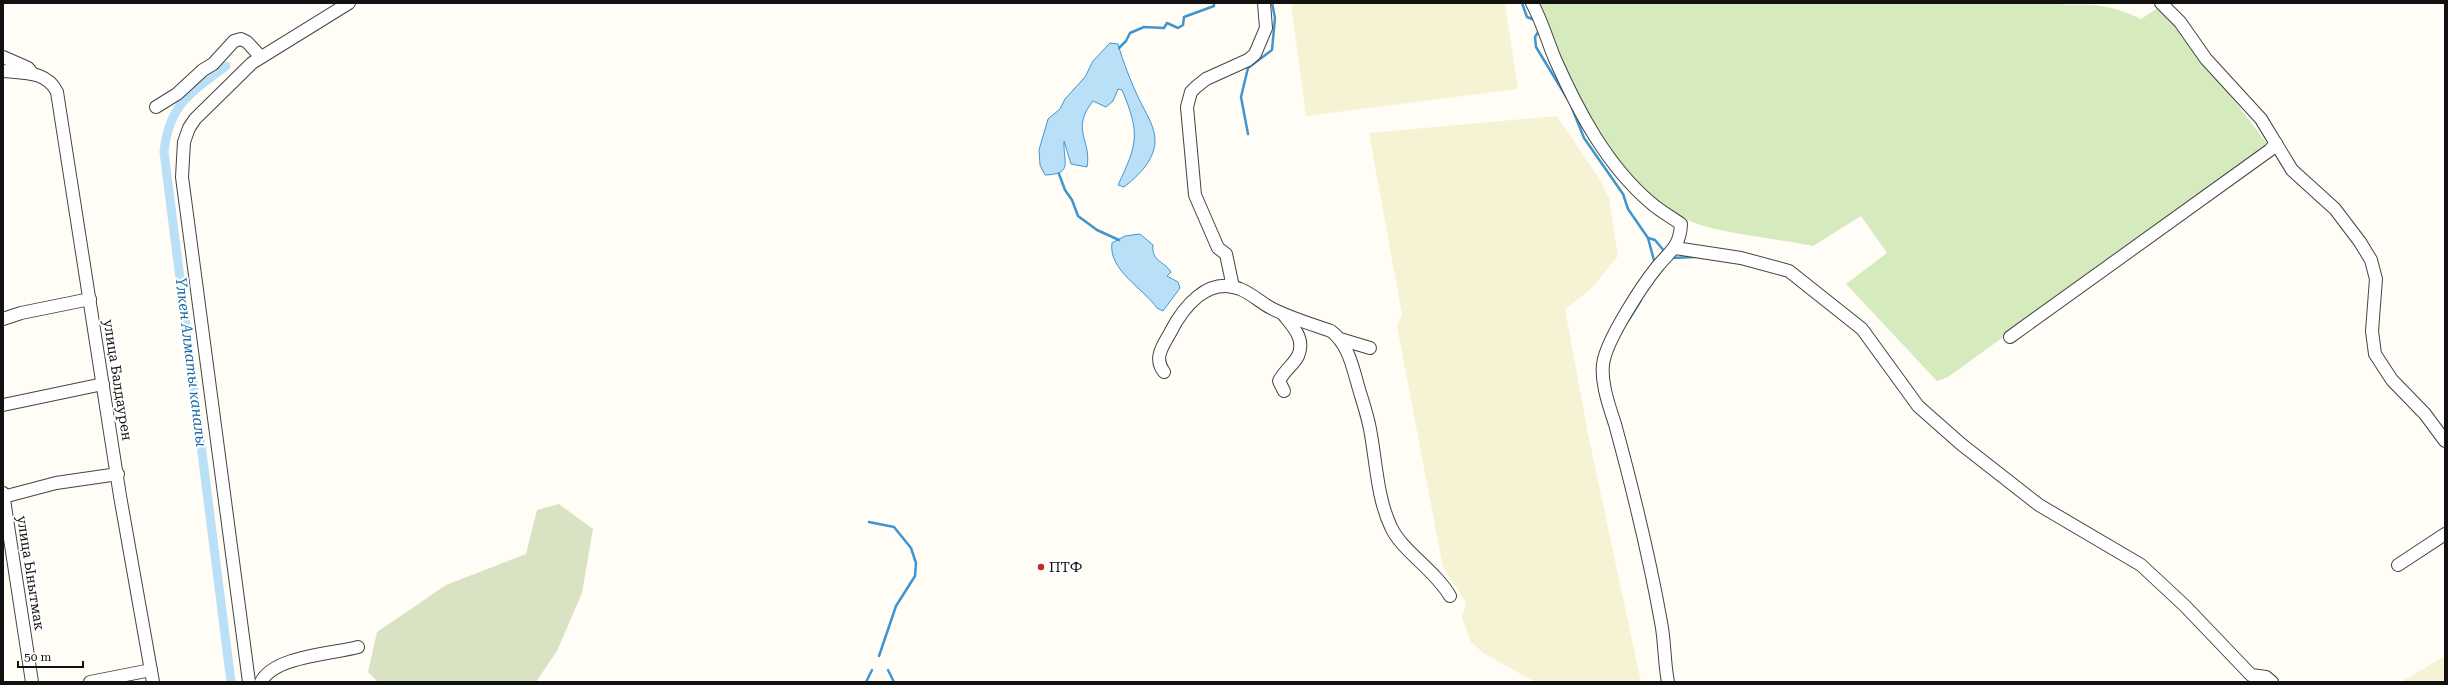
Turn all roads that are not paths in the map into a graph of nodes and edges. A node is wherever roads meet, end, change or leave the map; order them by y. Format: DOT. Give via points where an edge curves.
graph roads {
  1 [pos="349,3"];
  2 [pos="1264,3"];
  3 [pos="1532,3"];
  4 [pos="2161,3"];
  5 [pos="3,57"];
  6 [pos="261,57"];
  7 [pos="3,71"];
  8 [pos="34,74"];
  9 [pos="156,107"];
  10 [pos="2276,143"];
  11 [pos="1675,248"];
  12 [pos="1233,287"];
  13 [pos="90,299"];
  14 [pos="1282,313"];
  15 [pos="3,319"];
  16 [pos="2010,337"];
  17 [pos="1340,339"];
  18 [pos="1370,348"];
  19 [pos="1164,372"];
  20 [pos="103,384"];
  21 [pos="1284,391"];
  22 [pos="3,405"];
  23 [pos="2445,441"];
  24 [pos="118,474"];
  25 [pos="3,496"];
  26 [pos="2445,534"];
  27 [pos="2398,565"];
  28 [pos="1450,596"];
  29 [pos="358,647"];
  30 [pos="152,676"];
  31 [pos="32,682"];
  32 [pos="90,682"];
  33 [pos="249,682"];
  34 [pos="261,682"];
  35 [pos="1668,682"];
  36 [pos="2272,682"];
  1 -- 6 [label="street"];
  2 -- 12 [label="street" via="1266,28 1255,54 1248,60 1206,79 1191,92 1186,107 1195,195 1218,248 1226,254"];
  3 -- 11 [label="street" via="1543,24 1555,59 1600,146 1636,189 1652,204 1681,224"];
  4 -- 10 [label="street" via="2180,22 2206,59 2261,119"];
  5 -- 8 [label="street" via="28,68"];
  6 -- 9 [label="street" via="247,42 241,39 234,41 213,64 177,94"];
  6 -- 33 [label="street" via="241,72 195,119 185,136 182,163 203,344"];
  7 -- 8 [label="street"];
  8 -- 13 [label="street, улица Балдаурен" via="46,78 53,84 60,108"];
  10 -- 16 [label="street" via="2172,222"];
  10 -- 23 [label="street" via="2292,170 2335,209 2371,260 2376,279 2372,331 2375,354 2392,380 2425,414"];
  11 -- 35 [label="street" via="1656,267 1611,338 1604,361 1612,415 1638,507 1654,583"];
  11 -- 36 [label="street" via="1741,258 1789,272 1862,329 1918,406 1961,444 2039,505 2141,566 2185,606 2251,676 2266,677"];
  12 -- 14 [label="street"];
  12 -- 19 [label="street" via="1216,286 1201,293 1190,303 1172,328 1159,354 1160,367"];
  13 -- 15 [label="street"];
  13 -- 20 [label="street, улица Балдаурен"];
  14 -- 17 [label="street" via="1331,331"];
  14 -- 21 [label="street" via="1297,330 1300,340 1298,356 1279,381"];
  17 -- 18 [label="street"];
  17 -- 28 [label="street" via="1350,361 1370,427 1390,526 1395,535 1436,575"];
  20 -- 22 [label="street"];
  20 -- 24 [label="street, улица Балдаурен"];
  24 -- 25 [label="street" via="56,483"];
  24 -- 30 [label="street, улица Балдаурен"];
  25 -- 31 [label="street, улица Ынытмак"];
  26 -- 27 [label="street"];
  29 -- 34 [label="street" via="284,664 264,675"];
  30 -- 32 [label="street"];
}
